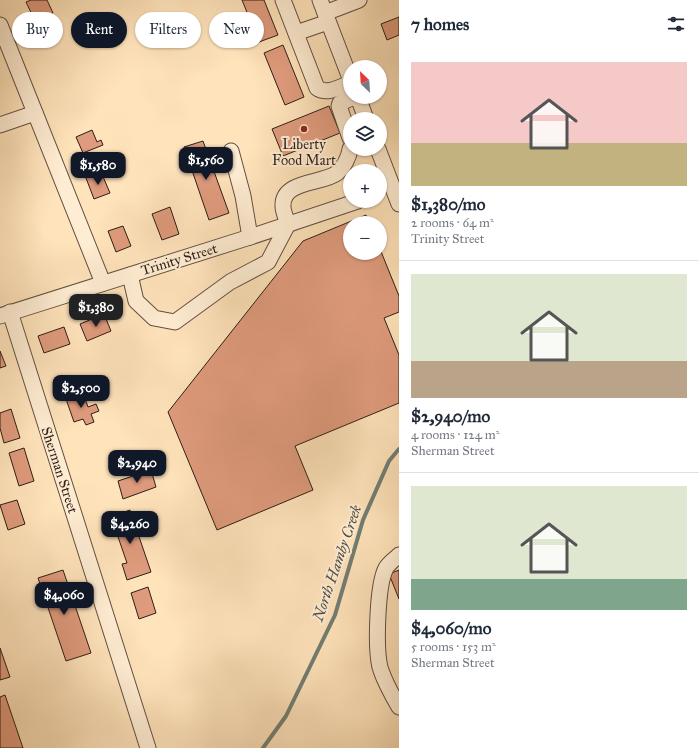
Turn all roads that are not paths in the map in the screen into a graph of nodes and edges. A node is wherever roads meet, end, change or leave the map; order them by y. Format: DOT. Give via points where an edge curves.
graph roads {
  1 [pos="283,0"];
  2 [pos="359,0"];
  3 [pos="324,12"];
  4 [pos="0,25"];
  5 [pos="296,33"];
  6 [pos="343,60"];
  7 [pos="343,86"];
  8 [pos="343,102"];
  9 [pos="35,113"];
  10 [pos="343,118"];
  11 [pos="0,125"];
  12 [pos="231,151"];
  13 [pos="349,156"];
  14 [pos="380,156"];
  15 [pos="391,190"];
  16 [pos="399,204"];
  17 [pos="343,206"];
  18 [pos="288,224"];
  19 [pos="250,237"];
  20 [pos="130,275"];
  21 [pos="103,283"];
  22 [pos="5,314"];
  23 [pos="399,555"];
  24 [pos="399,707"];
  25 [pos="147,745"];
  1 -- 5 [label="street"];
  2 -- 3 [label="street"];
  3 -- 5 [label="street"];
  3 -- 6 [label="street"];
  4 -- 9 [label="street"];
  5 -- 7 [label="street" via="318,88 329,91"];
  8 -- 10 [label="street" via="339,106"];
  9 -- 11 [label="street"];
  9 -- 21 [label="street"];
  12 -- 19 [label="street" via="243,196"];
  13 -- 18 [label="street" via="336,173 288,192 283,206"];
  14 -- 15 [label="street"];
  15 -- 16 [label="street"];
  17 -- 18 [label="street, Trinity Street"];
  18 -- 19 [label="street, Trinity Street"];
  18 -- 20 [label="street" via="268,262 230,282 175,322 154,318 136,301"];
  19 -- 20 [label="street, Trinity Street"];
  20 -- 21 [label="street, Trinity Street"];
  21 -- 22 [label="street, Trinity Street"];
  22 -- 25 [label="street, Sherman Street"];
  23 -- 24 [label="street" via="386,567 379,590 378,640 379,664"];
}
